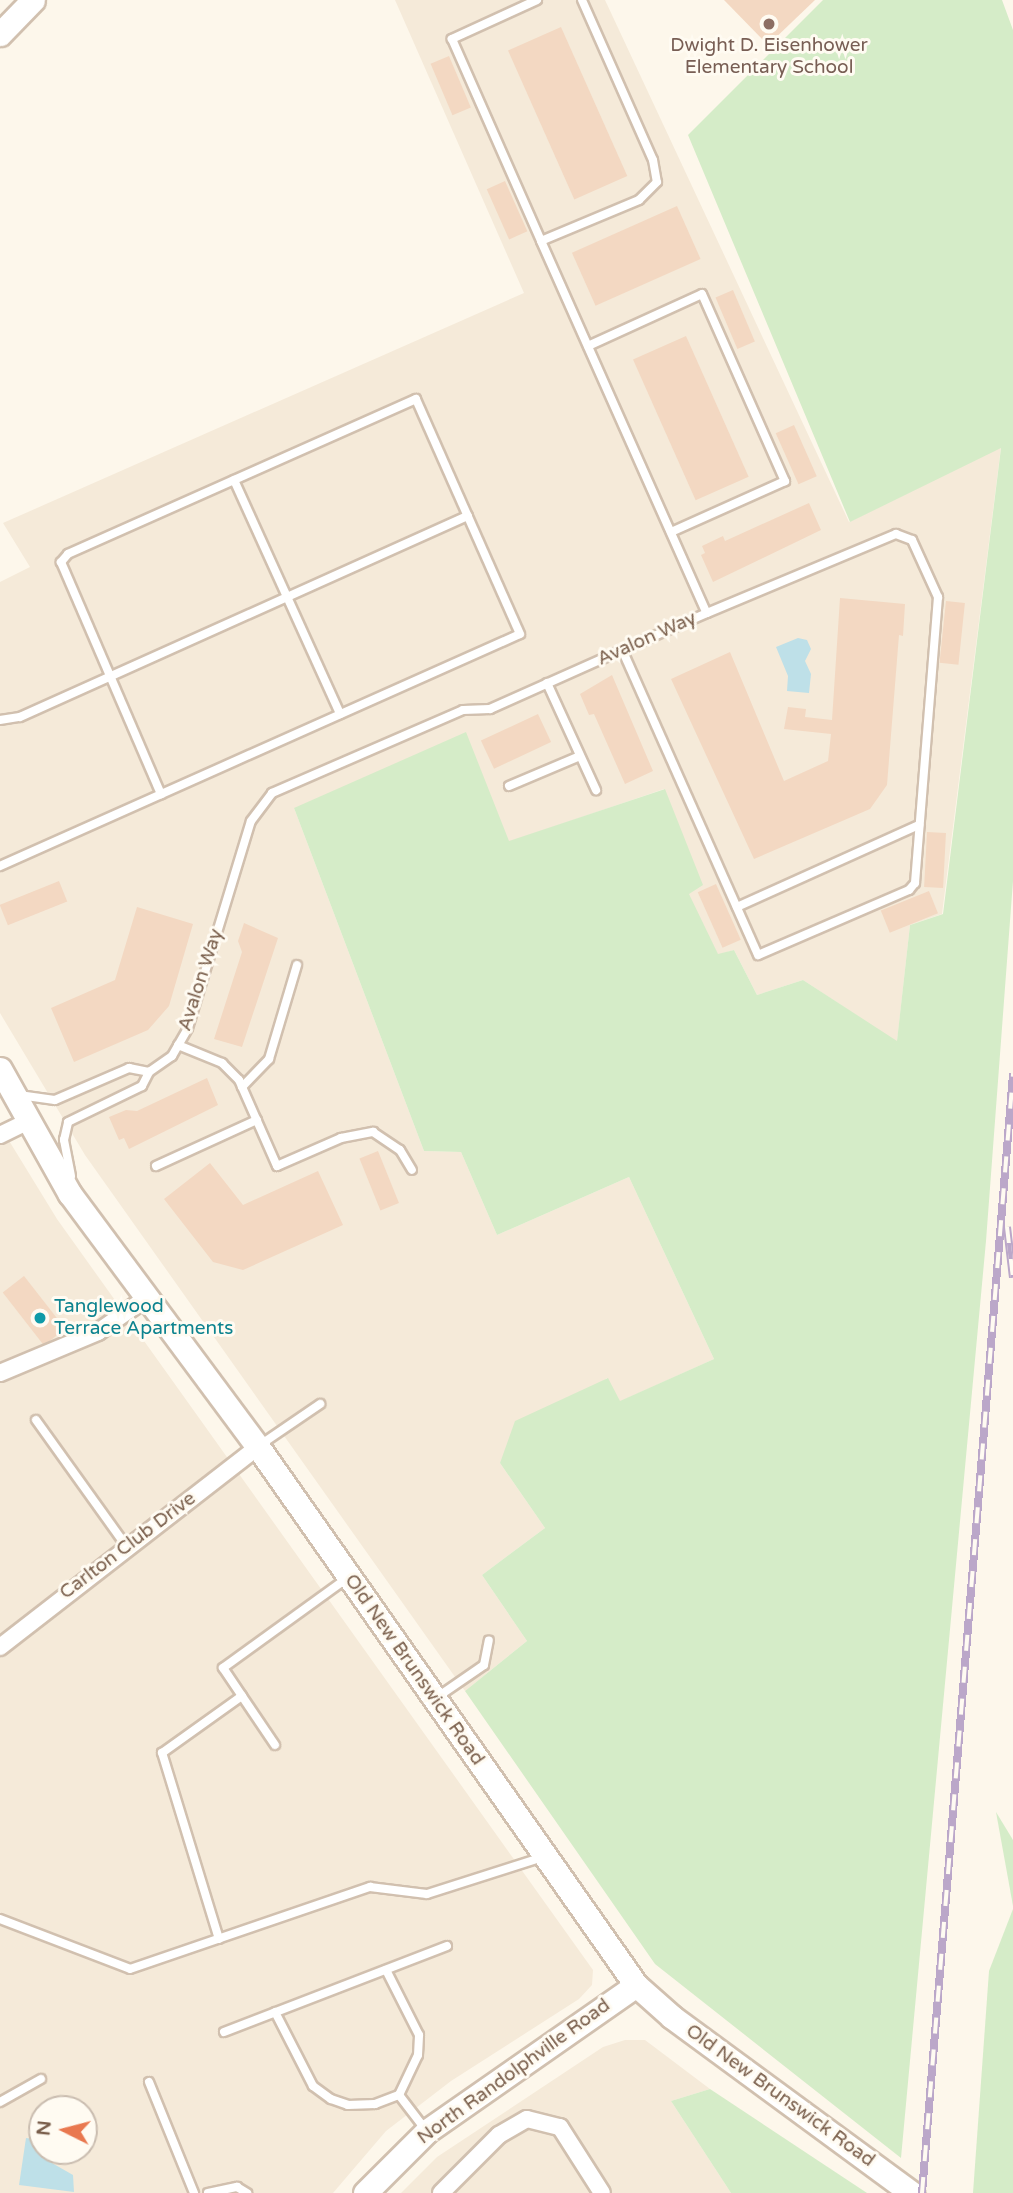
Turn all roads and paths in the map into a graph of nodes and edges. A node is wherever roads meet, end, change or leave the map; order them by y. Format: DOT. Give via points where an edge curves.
graph roads {
  1 [pos="33,0"];
  2 [pos="537,0"];
  3 [pos="582,0"];
  4 [pos="0,34"];
  5 [pos="541,242"];
  6 [pos="587,346"];
  7 [pos="234,480"];
  8 [pos="468,516"];
  9 [pos="671,531"];
  10 [pos="287,597"];
  11 [pos="707,613"];
  12 [pos="622,650"];
  13 [pos="109,677"];
  14 [pos="547,683"];
  15 [pos="340,714"];
  16 [pos="0,720"];
  17 [pos="580,756"];
  18 [pos="509,786"];
  19 [pos="596,790"];
  20 [pos="161,794"];
  21 [pos="919,825"];
  22 [pos="0,866"];
  23 [pos="737,907"];
  24 [pos="298,965"];
  25 [pos="178,1045"];
  26 [pos="0,1069"];
  27 [pos="149,1072"];
  28 [pos="242,1087"];
  29 [pos="13,1094"];
  30 [pos="257,1120"];
  31 [pos="27,1122"];
  32 [pos="0,1135"];
  33 [pos="156,1166"];
  34 [pos="412,1170"];
  35 [pos="80,1207"];
  36 [pos="149,1296"];
  37 [pos="0,1373"];
  38 [pos="320,1404"];
  39 [pos="36,1420"];
  40 [pos="258,1447"];
  41 [pos="127,1546"];
  42 [pos="349,1577"];
  43 [pos="489,1640"];
  44 [pos="0,1647"];
  45 [pos="242,1696"];
  46 [pos="435,1699"];
  47 [pos="275,1745"];
  48 [pos="546,1856"];
  49 [pos="0,1919"];
  50 [pos="219,1938"];
  51 [pos="447,1946"];
  52 [pos="386,1970"];
  53 [pos="636,1985"];
  54 [pos="275,2012"];
  55 [pos="223,2032"];
  56 [pos="41,2079"];
  57 [pos="149,2082"];
  58 [pos="399,2095"];
  59 [pos="0,2102"];
  60 [pos="427,2131"];
  61 [pos="905,2188"];
  62 [pos="194,2193"];
  63 [pos="208,2193"];
  64 [pos="247,2193"];
  65 [pos="365,2193"];
  66 [pos="441,2193"];
  67 [pos="602,2193"];
  1 -- 4 [label="main road"];
  2 -- 5 [label="lane, Avalon Way" via="452,39"];
  3 -- 5 [label="lane" via="653,160 657,182 639,200"];
  5 -- 6 [label="lane, Avalon Way"];
  6 -- 9 [label="lane, Avalon Way"];
  6 -- 9 [label="lane" via="702,294 785,481"];
  7 -- 8 [label="lane" via="416,399"];
  7 -- 10 [label="lane"];
  7 -- 13 [label="lane" via="68,554 61,562"];
  8 -- 10 [label="lane"];
  8 -- 15 [label="lane" via="520,634"];
  9 -- 11 [label="lane, Avalon Way"];
  10 -- 13 [label="lane"];
  10 -- 15 [label="lane"];
  11 -- 12 [label="lane, Avalon Way"];
  11 -- 21 [label="lane" via="884,537 896,534 912,540 938,597"];
  12 -- 14 [label="lane, Avalon Way"];
  12 -- 23 [label="lane"];
  13 -- 16 [label="lane" via="20,717"];
  13 -- 20 [label="lane"];
  14 -- 17 [label="lane"];
  14 -- 25 [label="lane, Avalon Way" via="490,709 463,710 263,801 251,821 188,1028"];
  15 -- 20 [label="lane"];
  17 -- 18 [label="lane"];
  17 -- 19 [label="lane"];
  20 -- 22 [label="lane"];
  21 -- 23 [label="lane"];
  21 -- 23 [label="lane" via="915,883 909,890 758,956"];
  24 -- 28 [label="lane" via="270,1059"];
  25 -- 27 [label="lane, Avalon Way" via="172,1056"];
  25 -- 28 [label="lane" via="222,1063"];
  26 -- 29 [label="main road, Old New Brunswick Road"];
  27 -- 29 [label="lane" via="129,1069 55,1100"];
  27 -- 35 [label="lane, Avalon Way" via="142,1086 68,1122 66,1161"];
  28 -- 30 [label="lane"];
  29 -- 31 [label="main road, Old New Brunswick Road"];
  30 -- 33 [label="lane"];
  30 -- 34 [label="lane" via="277,1166 341,1138 373,1132 400,1150"];
  31 -- 32 [label="street"];
  31 -- 35 [label="main road, Old New Brunswick Road"];
  35 -- 36 [label="main road, Old New Brunswick Road"];
  36 -- 37 [label="street" via="98,1332"];
  36 -- 40 [label="main road, Old New Brunswick Road"];
  38 -- 40 [label="lane"];
  39 -- 41 [label="lane"];
  40 -- 41 [label="street, Carlton Club Drive"];
  40 -- 42 [label="main road, Old New Brunswick Road"];
  41 -- 44 [label="street, Carlton Club Drive"];
  42 -- 45 [label="lane" via="223,1668"];
  42 -- 46 [label="main road, Old New Brunswick Road"];
  43 -- 46 [label="lane" via="484,1665"];
  45 -- 47 [label="lane"];
  45 -- 50 [label="lane" via="162,1753"];
  46 -- 48 [label="main road, Old New Brunswick Road"];
  48 -- 50 [label="lane" via="426,1894 370,1887"];
  48 -- 53 [label="main road, Old New Brunswick Road"];
  49 -- 50 [label="lane" via="130,1969"];
  51 -- 52 [label="lane"];
  52 -- 54 [label="lane"];
  52 -- 58 [label="lane" via="419,2035 418,2055"];
  53 -- 60 [label="main road, North Randolphville Road"];
  53 -- 61 [label="main road, Old New Brunswick Road" via="672,2017"];
  54 -- 55 [label="lane"];
  54 -- 58 [label="lane" via="307,2076 331,2099 348,2105 375,2104"];
  56 -- 59 [label="lane"];
  57 -- 62 [label="lane"];
  58 -- 60 [label="lane"];
  60 -- 65 [label="main road, North Randolphville Road"];
  63 -- 64 [label="lane" via="237,2187"];
  66 -- 67 [label="street" via="499,2135 527,2119 560,2127"];
}
